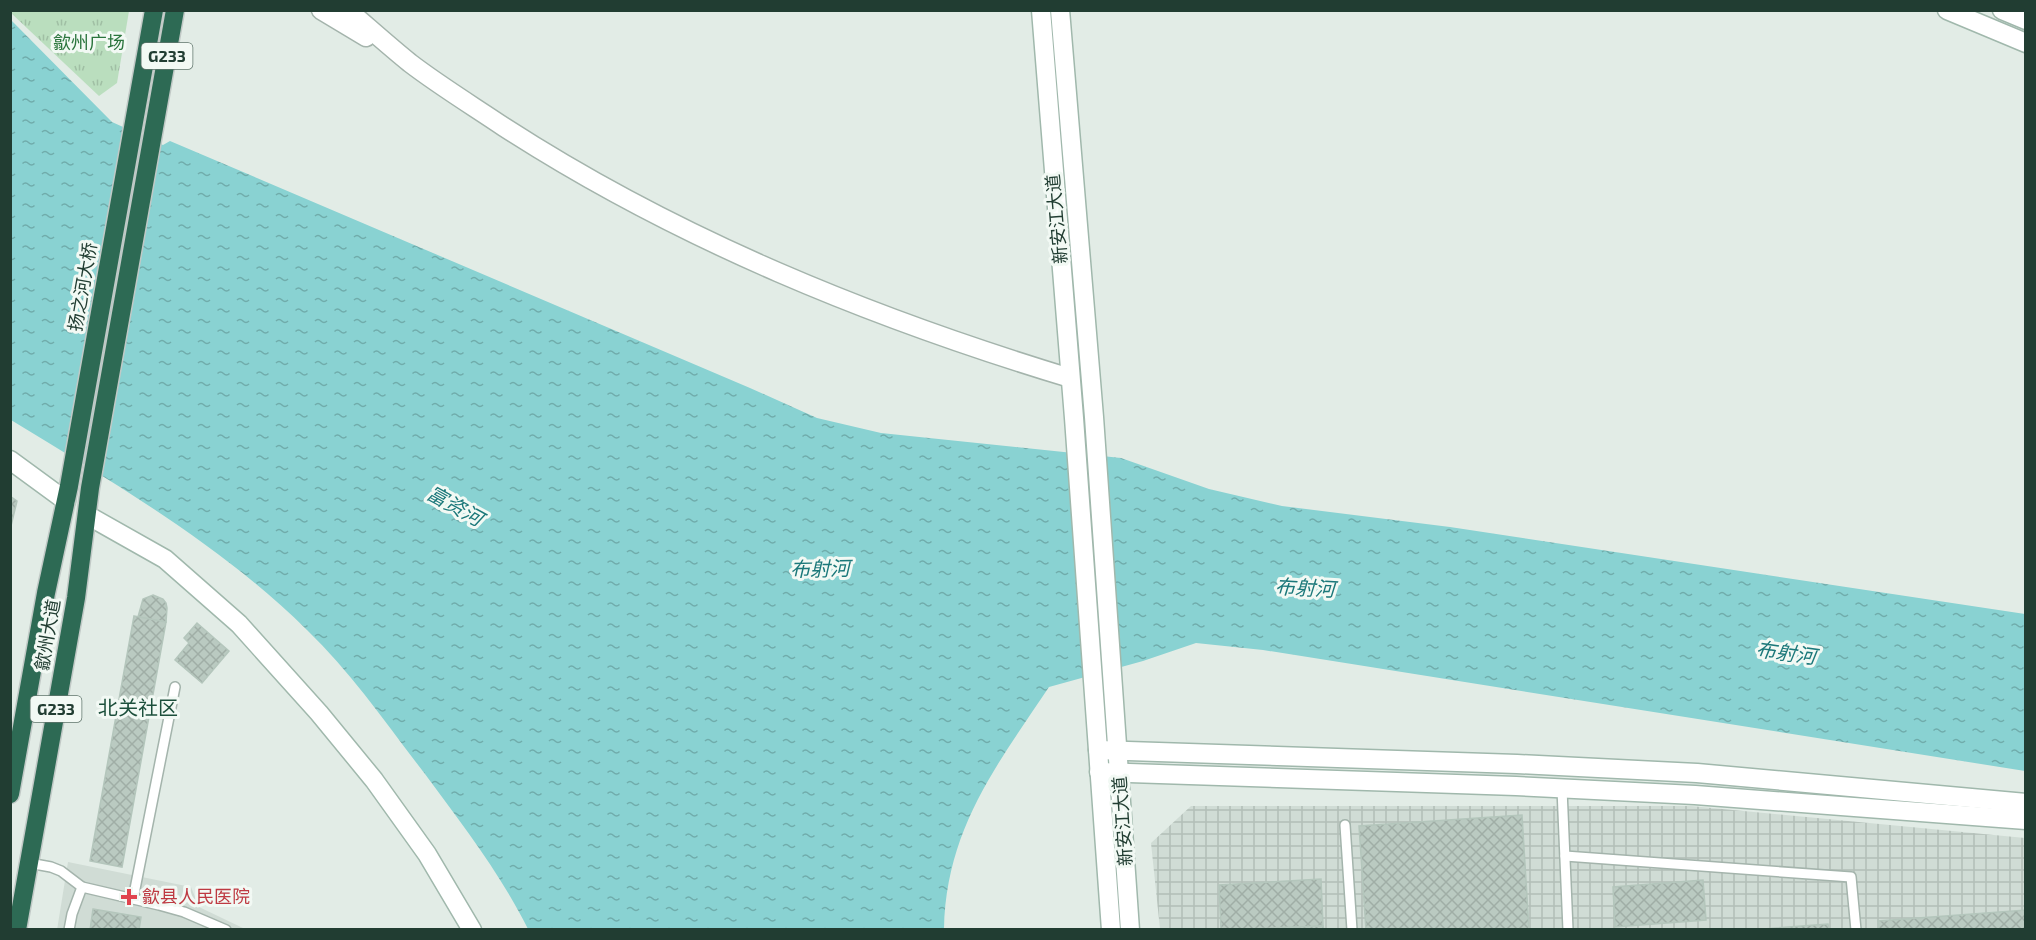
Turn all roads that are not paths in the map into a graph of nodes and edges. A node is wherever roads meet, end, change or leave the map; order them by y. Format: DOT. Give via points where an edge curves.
graph roads {
  1 [pos="154,10"];
  2 [pos="321,10"];
  3 [pos="348,10"];
  4 [pos="1041,10"];
  5 [pos="1060,10"];
  6 [pos="1947,10"];
  7 [pos="2002,10"];
  8 [pos="179,12"];
  9 [pos="2025,20"];
  10 [pos="2025,43"];
  11 [pos="411,64"];
  12 [pos="1070,378"];
  13 [pos="10,460"];
  14 [pos="67,494"];
  15 [pos="87,515"];
  16 [pos="175,687"];
  17 [pos="1098,750"];
  18 [pos="1118,750"];
  19 [pos="1099,772"];
  20 [pos="1119,773"];
  21 [pos="1562,789"];
  22 [pos="10,794"];
  23 [pos="2025,803"];
  24 [pos="2025,820"];
  25 [pos="1345,825"];
  26 [pos="1565,856"];
  27 [pos="29,863"];
  28 [pos="81,887"];
  29 [pos="133,899"];
  30 [pos="17,930"];
  31 [pos="69,930"];
  32 [pos="226,930"];
  33 [pos="472,930"];
  34 [pos="1111,930"];
  35 [pos="1130,930"];
  36 [pos="1352,930"];
  37 [pos="1568,930"];
  38 [pos="1856,930"];
  1 -- 14 [label="highway, 扬之河大桥 / G233"];
  2 -- 11 [label="street"];
  3 -- 11 [label="street"];
  4 -- 12 [label="street, 新安江大道"];
  5 -- 18 [label="street, 新安江大道"];
  6 -- 10 [label="street"];
  7 -- 9 [label="street"];
  8 -- 15 [label="highway, 歙州大道 / G233" via="159,100"];
  11 -- 12 [label="street" via="568,166 719,246 903,323"];
  12 -- 17 [label="street, 新安江大道"];
  13 -- 14 [label="street"];
  14 -- 22 [label="highway, 歙州大道 / G233"];
  15 -- 27 [label="highway, 歙州大道 / G233"];
  15 -- 33 [label="street" via="165,559 239,624 374,780 427,854"];
  16 -- 29 [label="lane"];
  17 -- 18 [label="street"];
  17 -- 19 [label="street, 新安江大道"];
  18 -- 20 [label="street, 新安江大道"];
  18 -- 23 [label="street" via="1697,773"];
  19 -- 20 [label="street"];
  19 -- 34 [label="street, 新安江大道"];
  20 -- 21 [label="street"];
  20 -- 35 [label="street, 新安江大道"];
  21 -- 24 [label="street"];
  21 -- 26 [label="lane"];
  25 -- 36 [label="lane"];
  26 -- 37 [label="lane"];
  26 -- 38 [label="lane" via="1851,877"];
  27 -- 28 [label="lane" via="62,871"];
  27 -- 30 [label="highway, 歙州大道 / G233"];
  28 -- 29 [label="lane"];
  28 -- 31 [label="lane"];
  29 -- 32 [label="lane" via="184,912"];
}
